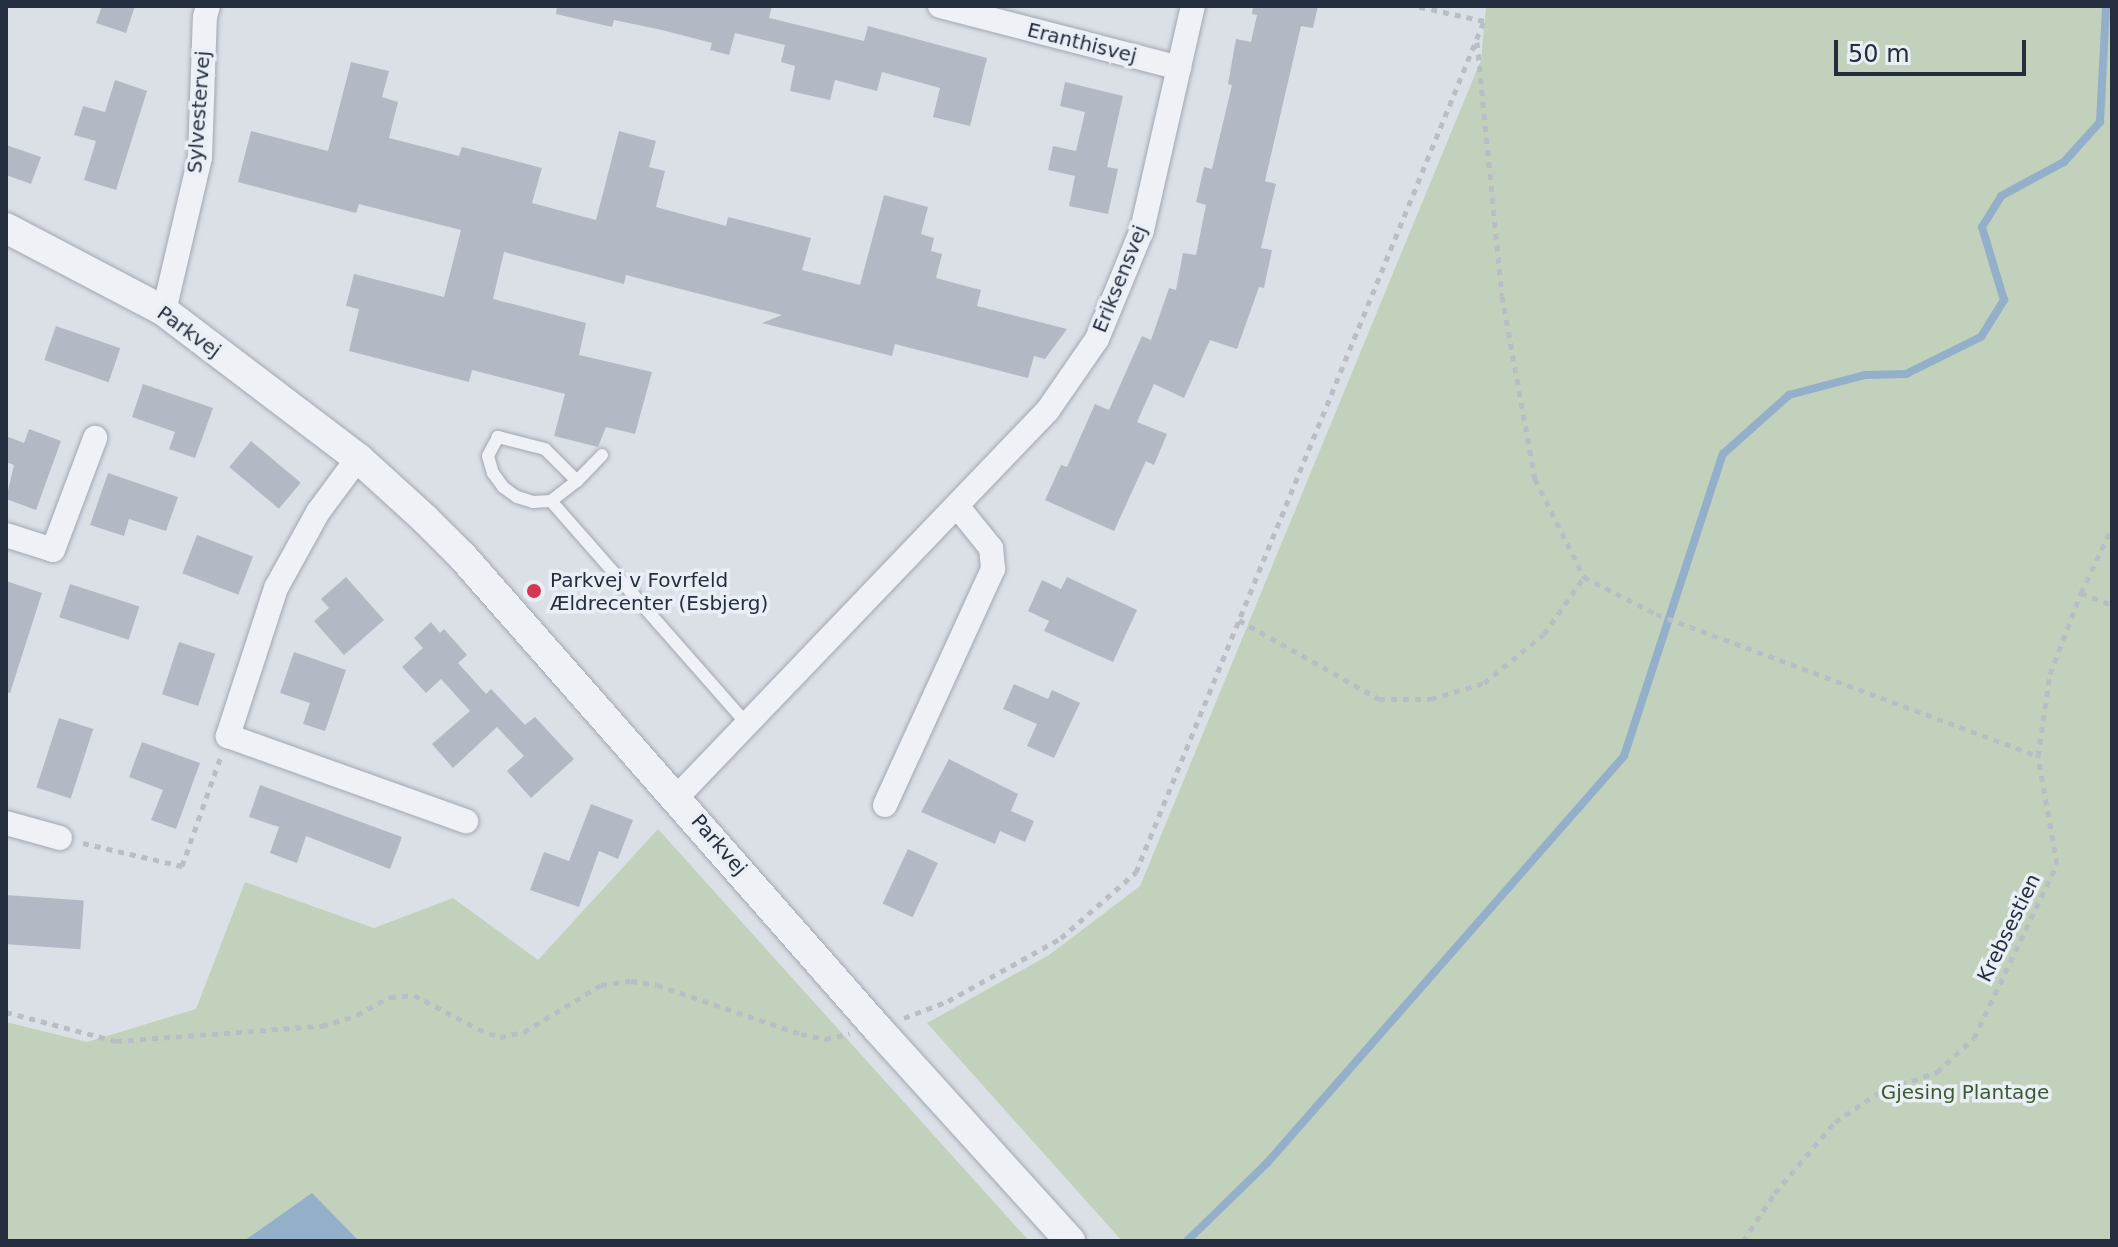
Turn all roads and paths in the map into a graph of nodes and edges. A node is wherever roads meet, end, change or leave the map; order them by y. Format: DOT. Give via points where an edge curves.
graph roads {
  1 [pos="208,6"];
  2 [pos="940,6"];
  3 [pos="1193,6"];
  4 [pos="1417,6"];
  5 [pos="1477,39"];
  6 [pos="1179,68"];
  7 [pos="6,228"];
  8 [pos="164,311"];
  9 [pos="95,438"];
  10 [pos="602,455"];
  11 [pos="358,458"];
  12 [pos="577,481"];
  13 [pos="551,501"];
  14 [pos="957,506"];
  15 [pos="2112,527"];
  16 [pos="6,535"];
  17 [pos="1584,577"];
  18 [pos="2081,593"];
  19 [pos="2112,605"];
  20 [pos="1239,620"];
  21 [pos="747,724"];
  22 [pos="228,736"];
  23 [pos="2038,756"];
  24 [pos="677,797"];
  25 [pos="885,805"];
  26 [pos="466,821"];
  27 [pos="6,823"];
  28 [pos="60,838"];
  29 [pos="6,1012"];
  30 [pos="878,1029"];
  31 [pos="1070,1241"];
  32 [pos="1743,1241"];
  1 -- 8 [label="street, Sylvestervej" via="200,157"];
  2 -- 6 [label="street, Eranthisvej"];
  3 -- 6 [label="street, Eriksensvej"];
  4 -- 5 [label="path" via="1484,21"];
  5 -- 17 [label="path" via="1502,296 1535,479"];
  5 -- 20 [label="path"];
  6 -- 14 [label="street, Eriksensvej" via="1142,230 1097,339 1048,410"];
  7 -- 8 [label="street, Parkvej"];
  8 -- 11 [label="street, Parkvej"];
  9 -- 16 [label="street" via="53,550"];
  10 -- 12 [label="lane"];
  11 -- 22 [label="street" via="318,512 276,588"];
  11 -- 24 [label="street, Parkvej" via="463,557"];
  12 -- 13 [label="lane"];
  12 -- 13 [label="lane" via="545,449 498,437 488,456 503,487 525,500"];
  13 -- 21 [label="lane"];
  14 -- 21 [label="street, Eriksensvej"];
  14 -- 25 [label="street" via="991,548 993,569"];
  15 -- 18 [label="path, Krebsestien"];
  17 -- 20 [label="path" via="1544,634 1484,683 1431,699 1379,699"];
  17 -- 23 [label="path" via="1656,614"];
  18 -- 19 [label="path"];
  18 -- 23 [label="path, Krebsestien" via="2050,674"];
  20 -- 30 [label="path" via="1136,872 1061,938 948,1001"];
  21 -- 24 [label="street, Eriksensvej"];
  22 -- 26 [label="street"];
  22 -- 28 [label="path" via="182,866"];
  23 -- 32 [label="path, Krebsestien" via="2057,864 1974,1038 1937,1072 1878,1093 1835,1122 1775,1193"];
  24 -- 30 [label="street, Parkvej"];
  27 -- 28 [label="street"];
  29 -- 30 [label="path" via="116,1041 322,1026 390,997 414,995 500,1037 524,1032 601,985 631,981 825,1039"];
  30 -- 31 [label="street, Parkvej"];
}
